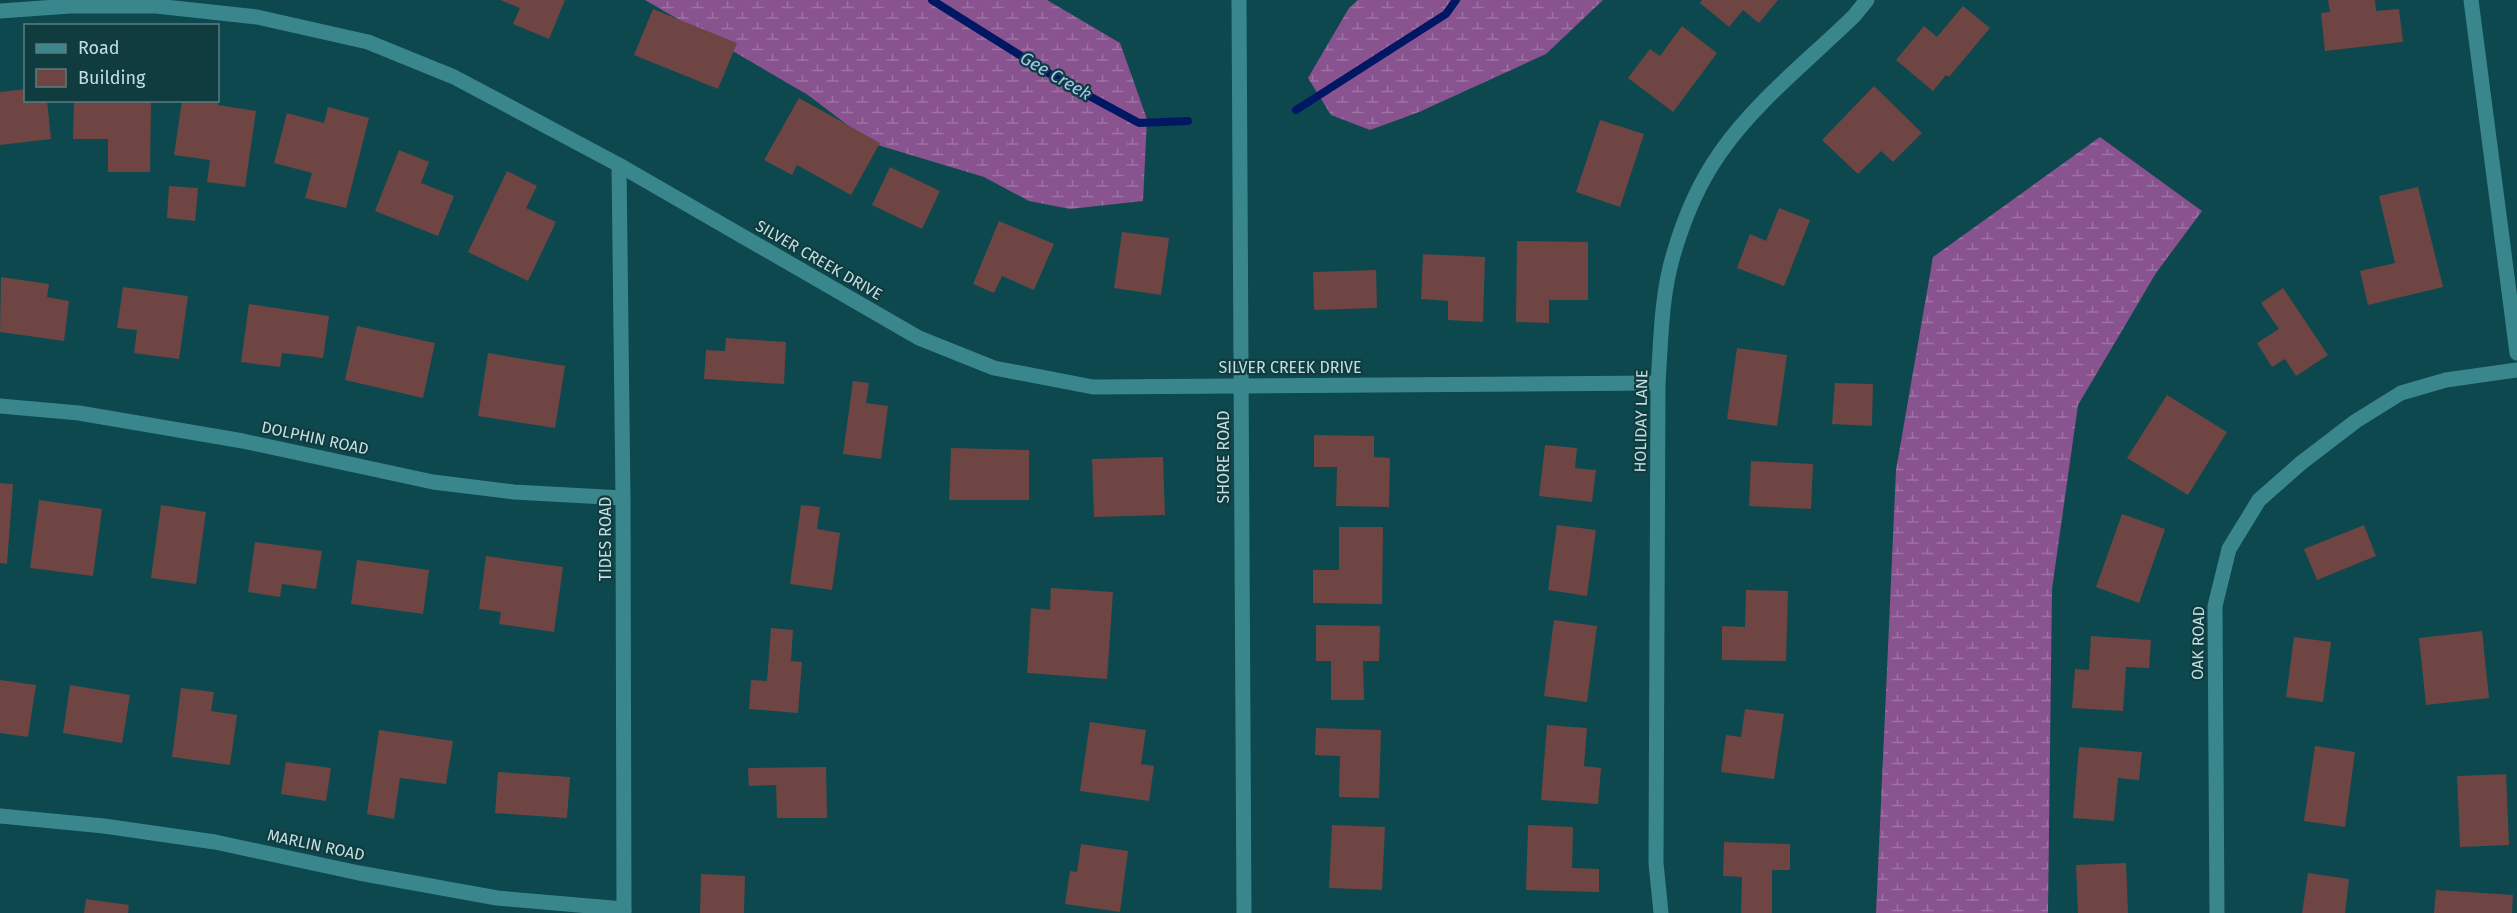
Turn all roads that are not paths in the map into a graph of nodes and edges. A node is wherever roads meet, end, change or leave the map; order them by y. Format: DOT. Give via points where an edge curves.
graph roads {
  1 [pos="1239,0"];
  2 [pos="1867,0"];
  3 [pos="2471,0"];
  4 [pos="0,11"];
  5 [pos="619,165"];
  6 [pos="2517,353"];
  7 [pos="2517,370"];
  8 [pos="1658,383"];
  9 [pos="1241,386"];
  10 [pos="0,406"];
  11 [pos="623,498"];
  12 [pos="0,816"];
  13 [pos="624,911"];
  14 [pos="1244,913"];
  15 [pos="1662,913"];
  16 [pos="2217,913"];
  1 -- 9 [label="street, SHORE ROAD"];
  2 -- 8 [label="street, HOLIDAY LANE" via="1748,117 1720,153 1695,197 1673,257 1663,310"];
  3 -- 6 [label="street"];
  4 -- 5 [label="street, SILVER CREEK DRIVE" via="156,6 257,17 368,42 454,77"];
  5 -- 9 [label="street, SILVER CREEK DRIVE" via="918,338 994,368 1093,387"];
  5 -- 11 [label="street, TIDES ROAD"];
  7 -- 16 [label="street, OAK ROAD" via="2446,380 2401,393 2356,420 2259,500 2229,549 2215,606"];
  8 -- 9 [label="street, SILVER CREEK DRIVE"];
  8 -- 15 [label="street, HOLIDAY LANE" via="1656,863"];
  9 -- 14 [label="street, SHORE ROAD"];
  10 -- 11 [label="street, DOLPHIN ROAD" via="79,413 243,441 434,482 514,492"];
  11 -- 13 [label="street, TIDES ROAD"];
  12 -- 13 [label="street, MARLIN ROAD" via="215,842 497,898"];
}
